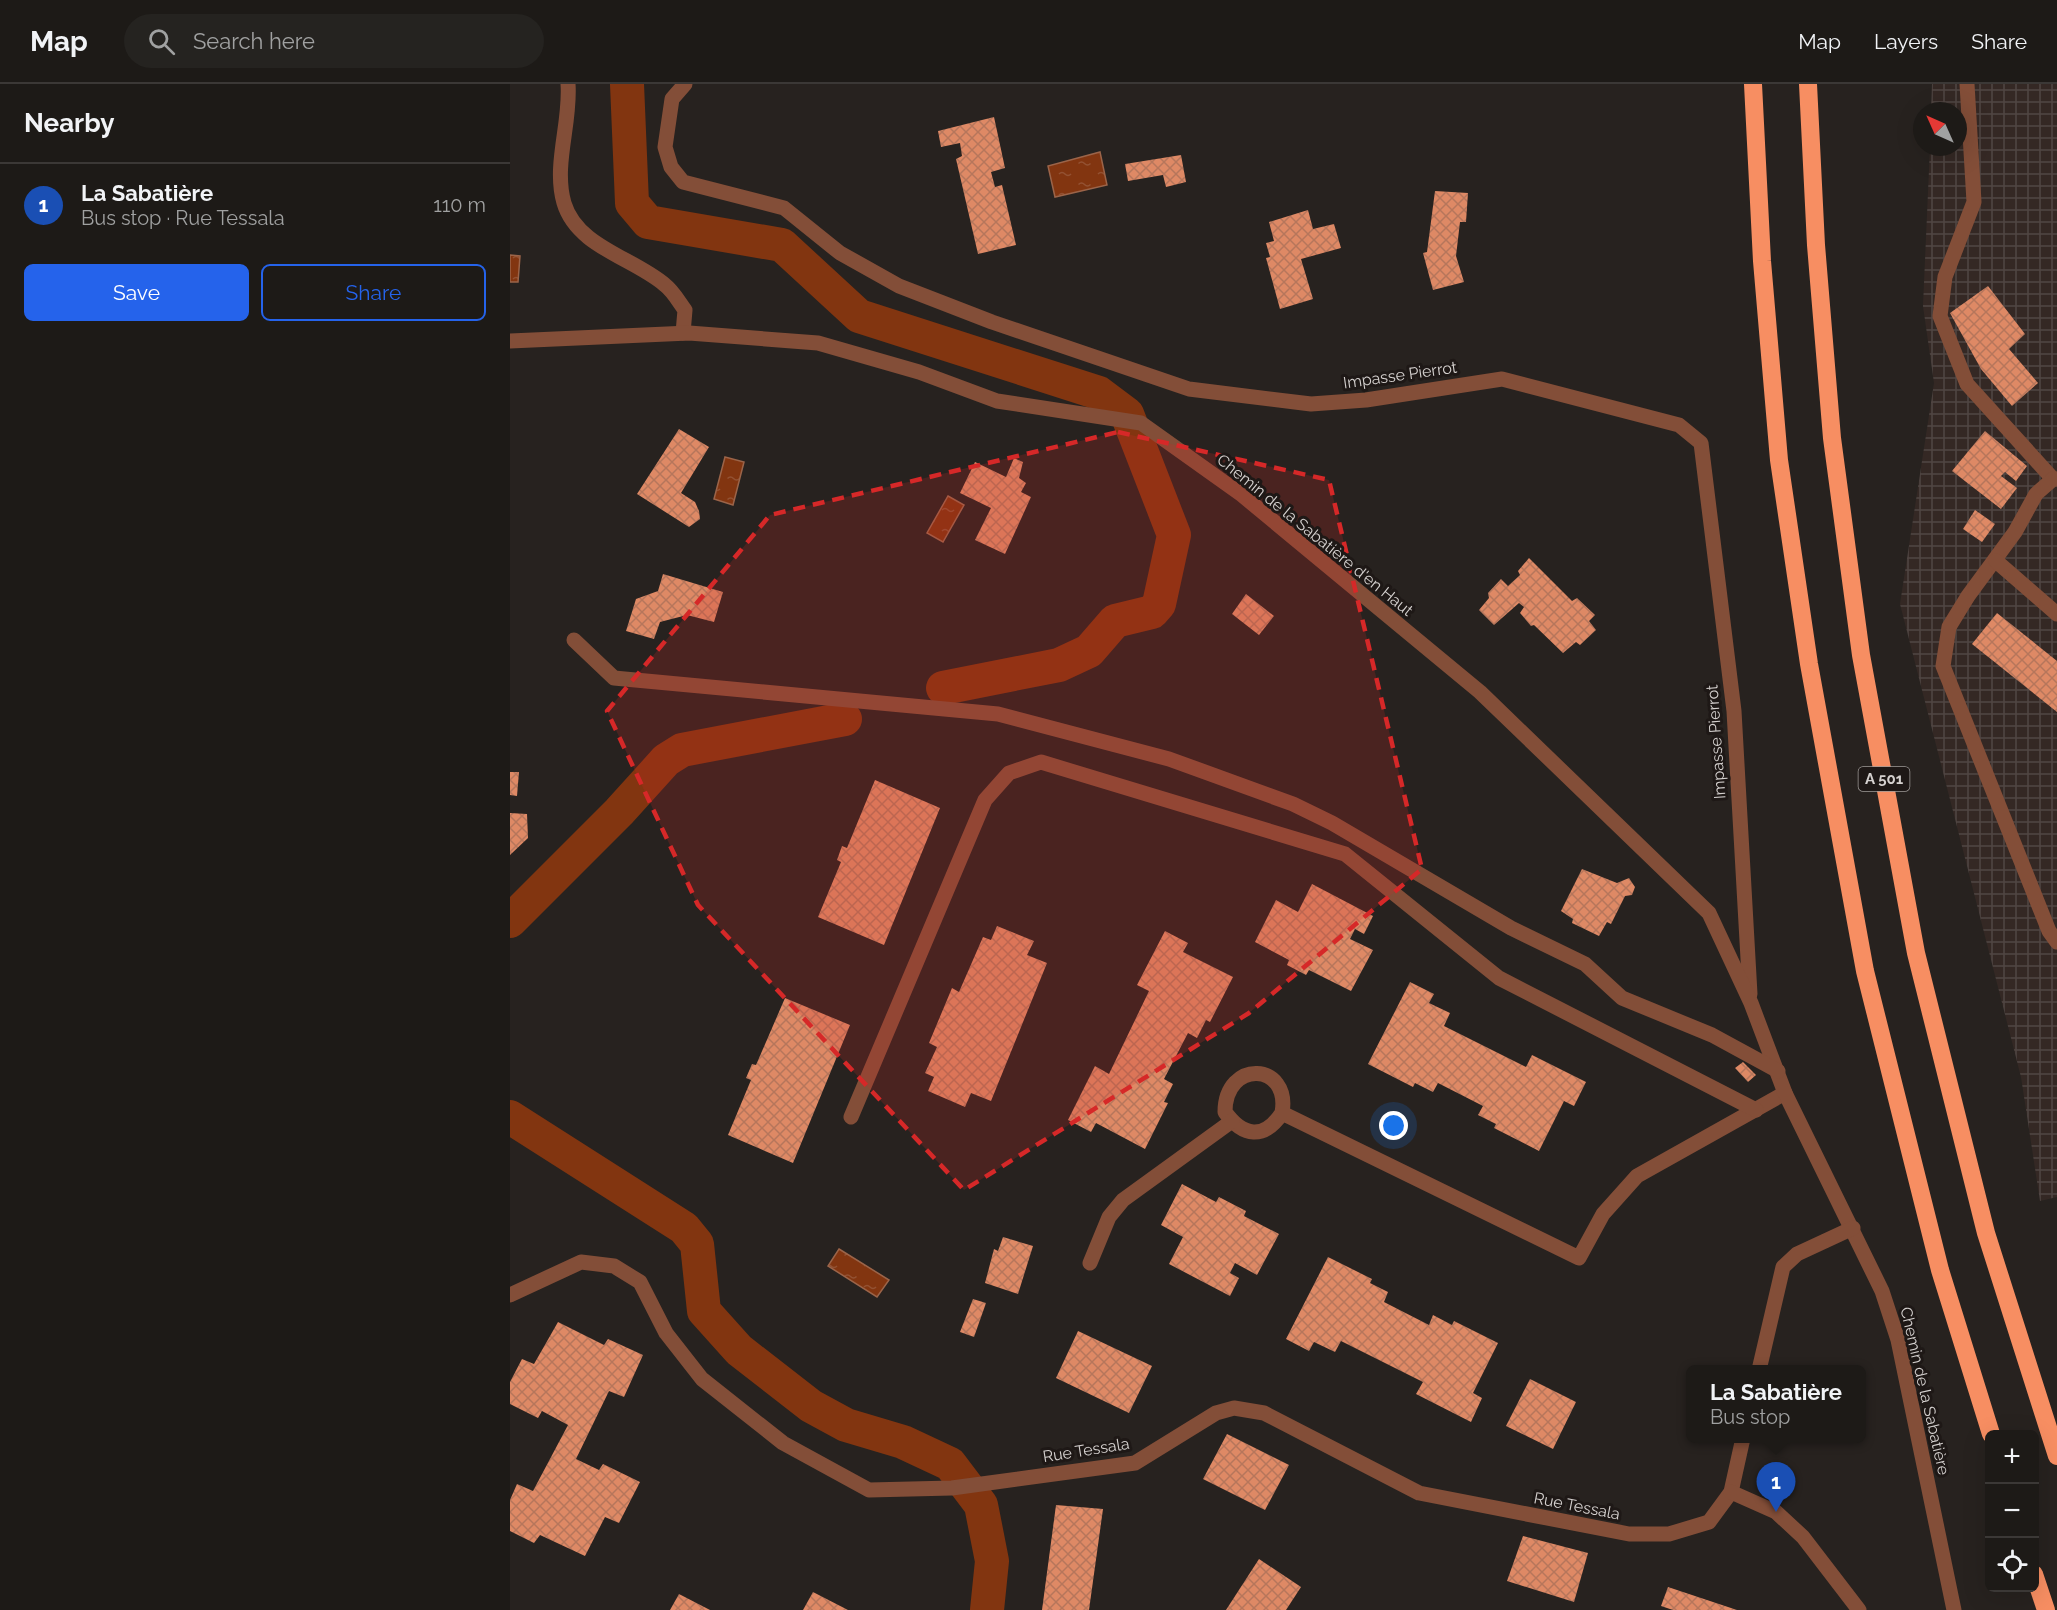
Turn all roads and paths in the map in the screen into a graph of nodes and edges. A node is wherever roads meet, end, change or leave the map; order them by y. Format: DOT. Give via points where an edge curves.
graph roads {
  1 [pos="568,84"];
  2 [pos="685,84"];
  3 [pos="1753,84"];
  4 [pos="1808,84"];
  5 [pos="1967,84"];
  6 [pos="683,333"];
  7 [pos="510,341"];
  8 [pos="2055,479"];
  9 [pos="1996,561"];
  10 [pos="2057,614"];
  11 [pos="574,640"];
  12 [pos="2057,942"];
  13 [pos="1751,1003"];
  14 [pos="1778,1071"];
  15 [pos="1785,1093"];
  16 [pos="1756,1110"];
  17 [pos="1282,1113"];
  18 [pos="851,1117"];
  19 [pos="1232,1121"];
  20 [pos="1853,1228"];
  21 [pos="1090,1263"];
  22 [pos="510,1295"];
  23 [pos="1760,1365"];
  24 [pos="1990,1430"];
  25 [pos="1742,1443"];
  26 [pos="2057,1456"];
  27 [pos="1731,1492"];
  28 [pos="2039,1589"];
  29 [pos="2044,1604"];
  30 [pos="1859,1610"];
  31 [pos="1954,1610"];
  1 -- 6 [label="street" via="561,176 564,204 575,224 597,244 668,286 685,310"];
  2 -- 13 [label="street, Impasse Pierrot" via="672,99 665,147 671,167 683,182 784,208 840,253 899,286 992,322 1189,389 1311,404 1366,400 1502,379 1679,425 1701,443 1734,711"];
  3 -- 24 [label="highway" via="1762,261 1779,460 1811,675 1865,971 1940,1270"];
  4 -- 26 [label="highway, A 501" via="1832,438 1861,656 1916,953 1986,1233"];
  5 -- 8 [label="street" via="1974,202 1945,277 1941,316 1967,384"];
  6 -- 7 [label="street, Chemin de la Sabatière d'en Haut"];
  6 -- 13 [label="street, Chemin de la Sabatière d'en Haut" via="818,343 919,372 997,401 1141,423 1242,495 1489,700 1710,913"];
  8 -- 9 [label="street" via="2036,494"];
  9 -- 10 [label="street"];
  9 -- 12 [label="street" via="1949,627 1943,666 2049,931"];
  11 -- 14 [label="street" via="614,678 998,714 1169,759 1293,804 1511,928 1585,964 1622,998 1712,1035"];
  13 -- 14 [label="street, Chemin de la Sabatière d'en Haut"];
  14 -- 15 [label="street, Chemin de la Sabatière d'en Haut"];
  15 -- 16 [label="street"];
  15 -- 20 [label="street, Chemin de la Sabatière"];
  16 -- 17 [label="street" via="1637,1176 1603,1214 1579,1258"];
  16 -- 18 [label="street" via="1499,978 1345,854 1041,762 1009,773 985,800"];
  17 -- 19 [label="street" via="1275,1124 1252,1133"];
  17 -- 19 [label="street" via="1283,1094 1278,1084 1257,1072 1240,1077 1228,1090 1226,1112"];
  19 -- 21 [label="street" via="1123,1200 1109,1217"];
  20 -- 23 [label="street" via="1797,1254 1783,1267"];
  20 -- 31 [label="street, Chemin de la Sabatière" via="1882,1291 1898,1340"];
  22 -- 27 [label="street, Rue Tessala" via="581,1262 614,1266 640,1282 666,1333 702,1379 783,1443 869,1490 952,1488 1135,1463 1216,1413 1234,1408 1264,1413 1419,1493 1629,1534 1669,1534 1709,1522"];
  25 -- 27 [label="street, Rue Tessala"];
  27 -- 30 [label="street" via="1783,1518 1803,1537"];
  28 -- 29 [label="highway"];
}
